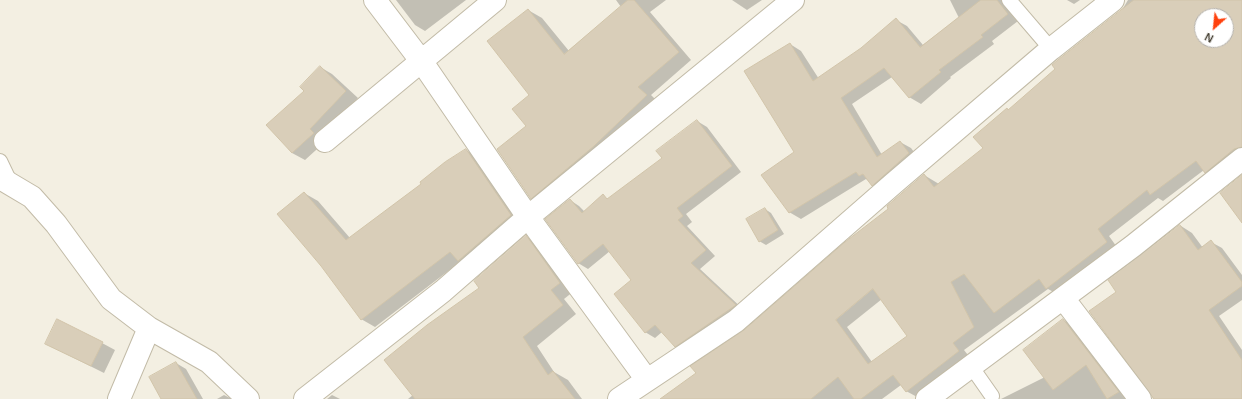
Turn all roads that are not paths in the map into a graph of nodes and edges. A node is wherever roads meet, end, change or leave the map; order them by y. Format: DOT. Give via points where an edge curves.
graph roads {
  1 [pos="375,0"];
  2 [pos="495,0"];
  3 [pos="793,0"];
  4 [pos="1009,0"];
  5 [pos="1113,0"];
  6 [pos="1052,49"];
  7 [pos="422,62"];
  8 [pos="325,141"];
  9 [pos="1242,159"];
  10 [pos="0,161"];
  11 [pos="5,181"];
  12 [pos="528,217"];
  13 [pos="1063,298"];
  14 [pos="149,328"];
  15 [pos="971,366"];
  16 [pos="647,380"];
  17 [pos="992,396"];
  18 [pos="119,399"];
  19 [pos="248,399"];
  20 [pos="305,399"];
  21 [pos="619,399"];
  22 [pos="927,399"];
  23 [pos="1140,399"];
  1 -- 7 [label="street"];
  2 -- 7 [label="street"];
  3 -- 12 [label="street"];
  4 -- 6 [label="lane"];
  5 -- 6 [label="street"];
  6 -- 16 [label="street" via="736,321"];
  7 -- 8 [label="street"];
  7 -- 12 [label="street"];
  9 -- 13 [label="street"];
  10 -- 11 [label="lane"];
  11 -- 14 [label="street" via="32,197 56,224 111,299"];
  12 -- 16 [label="street"];
  12 -- 20 [label="street" via="443,291"];
  13 -- 15 [label="street"];
  13 -- 23 [label="street"];
  14 -- 18 [label="street"];
  14 -- 19 [label="street" via="209,362"];
  15 -- 17 [label="lane"];
  15 -- 22 [label="street"];
  16 -- 21 [label="street"];
}
